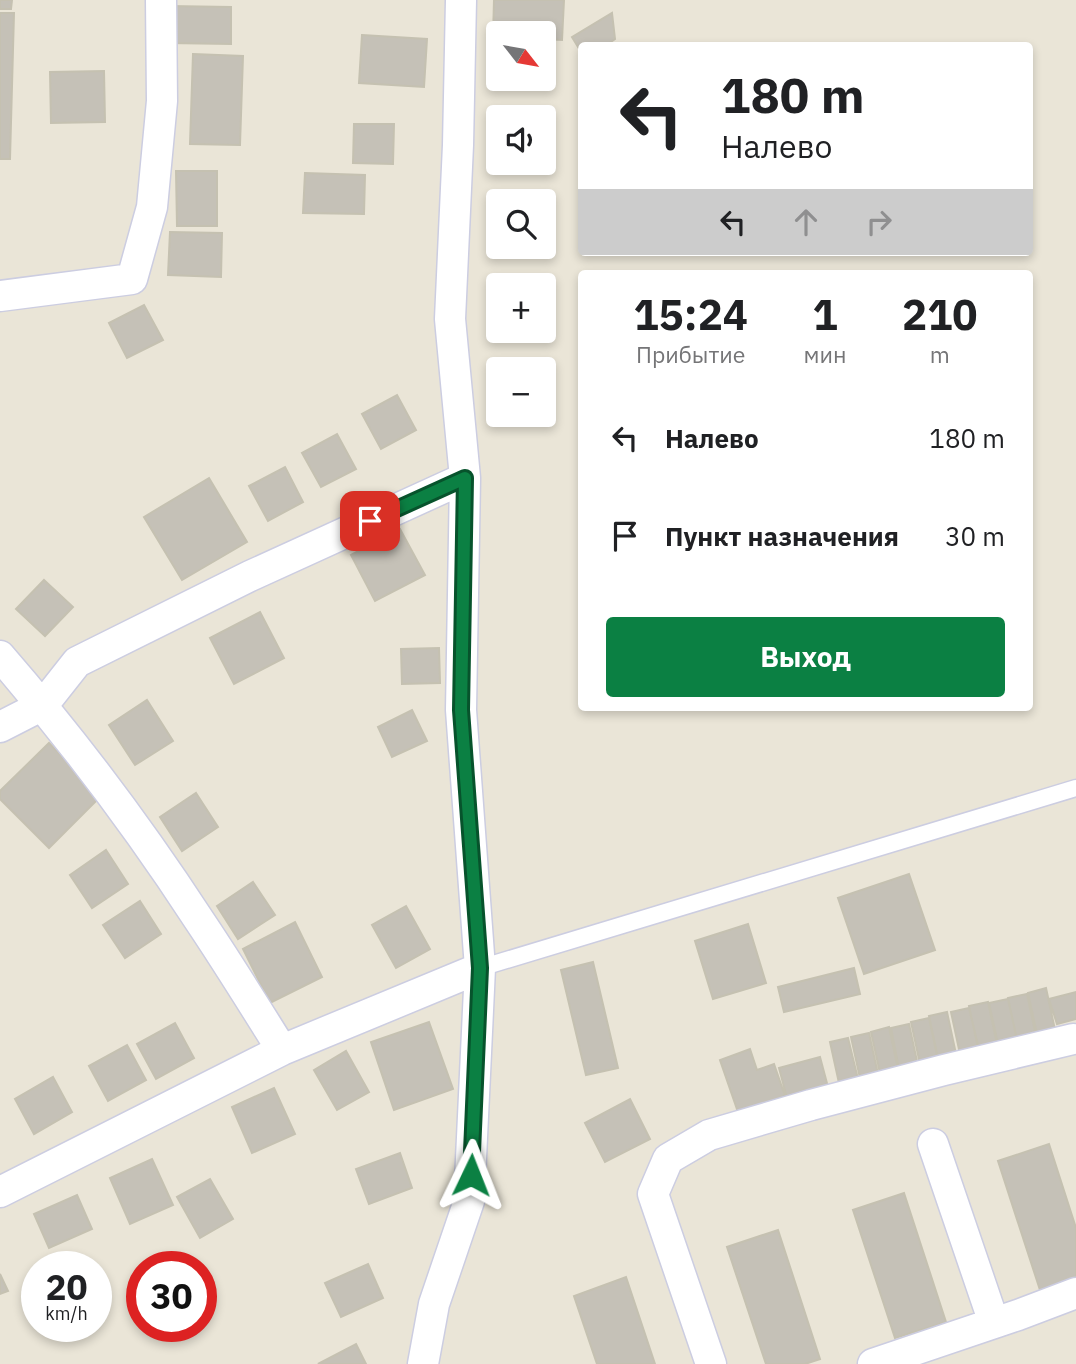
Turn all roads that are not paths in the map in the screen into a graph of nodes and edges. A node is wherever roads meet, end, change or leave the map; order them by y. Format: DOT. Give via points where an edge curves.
graph roads {
  1 [pos="161,0"];
  2 [pos="461,0"];
  3 [pos="0,296"];
  4 [pos="465,478"];
  5 [pos="0,656"];
  6 [pos="43,705"];
  7 [pos="0,727"];
  8 [pos="1076,788"];
  9 [pos="480,968"];
  10 [pos="1073,1039"];
  11 [pos="282,1050"];
  12 [pos="933,1144"];
  13 [pos="0,1192"];
  14 [pos="1076,1293"];
  15 [pos="995,1323"];
  16 [pos="423,1364"];
  17 [pos="711,1364"];
  18 [pos="873,1364"];
  1 -- 3 [label="street" via="162,101 152,207 132,279"];
  2 -- 4 [label="street" via="450,319"];
  4 -- 6 [label="street" via="250,576 77,662"];
  4 -- 9 [label="street" via="461,710"];
  5 -- 6 [label="street"];
  6 -- 7 [label="street"];
  6 -- 11 [label="street" via="199,919"];
  8 -- 9 [label="lane"];
  9 -- 11 [label="street"];
  9 -- 16 [label="street" via="469,1201 434,1304"];
  10 -- 17 [label="street" via="709,1135 668,1159 653,1194"];
  11 -- 13 [label="street"];
  12 -- 15 [label="street"];
  14 -- 15 [label="street"];
  15 -- 18 [label="street"];
}
